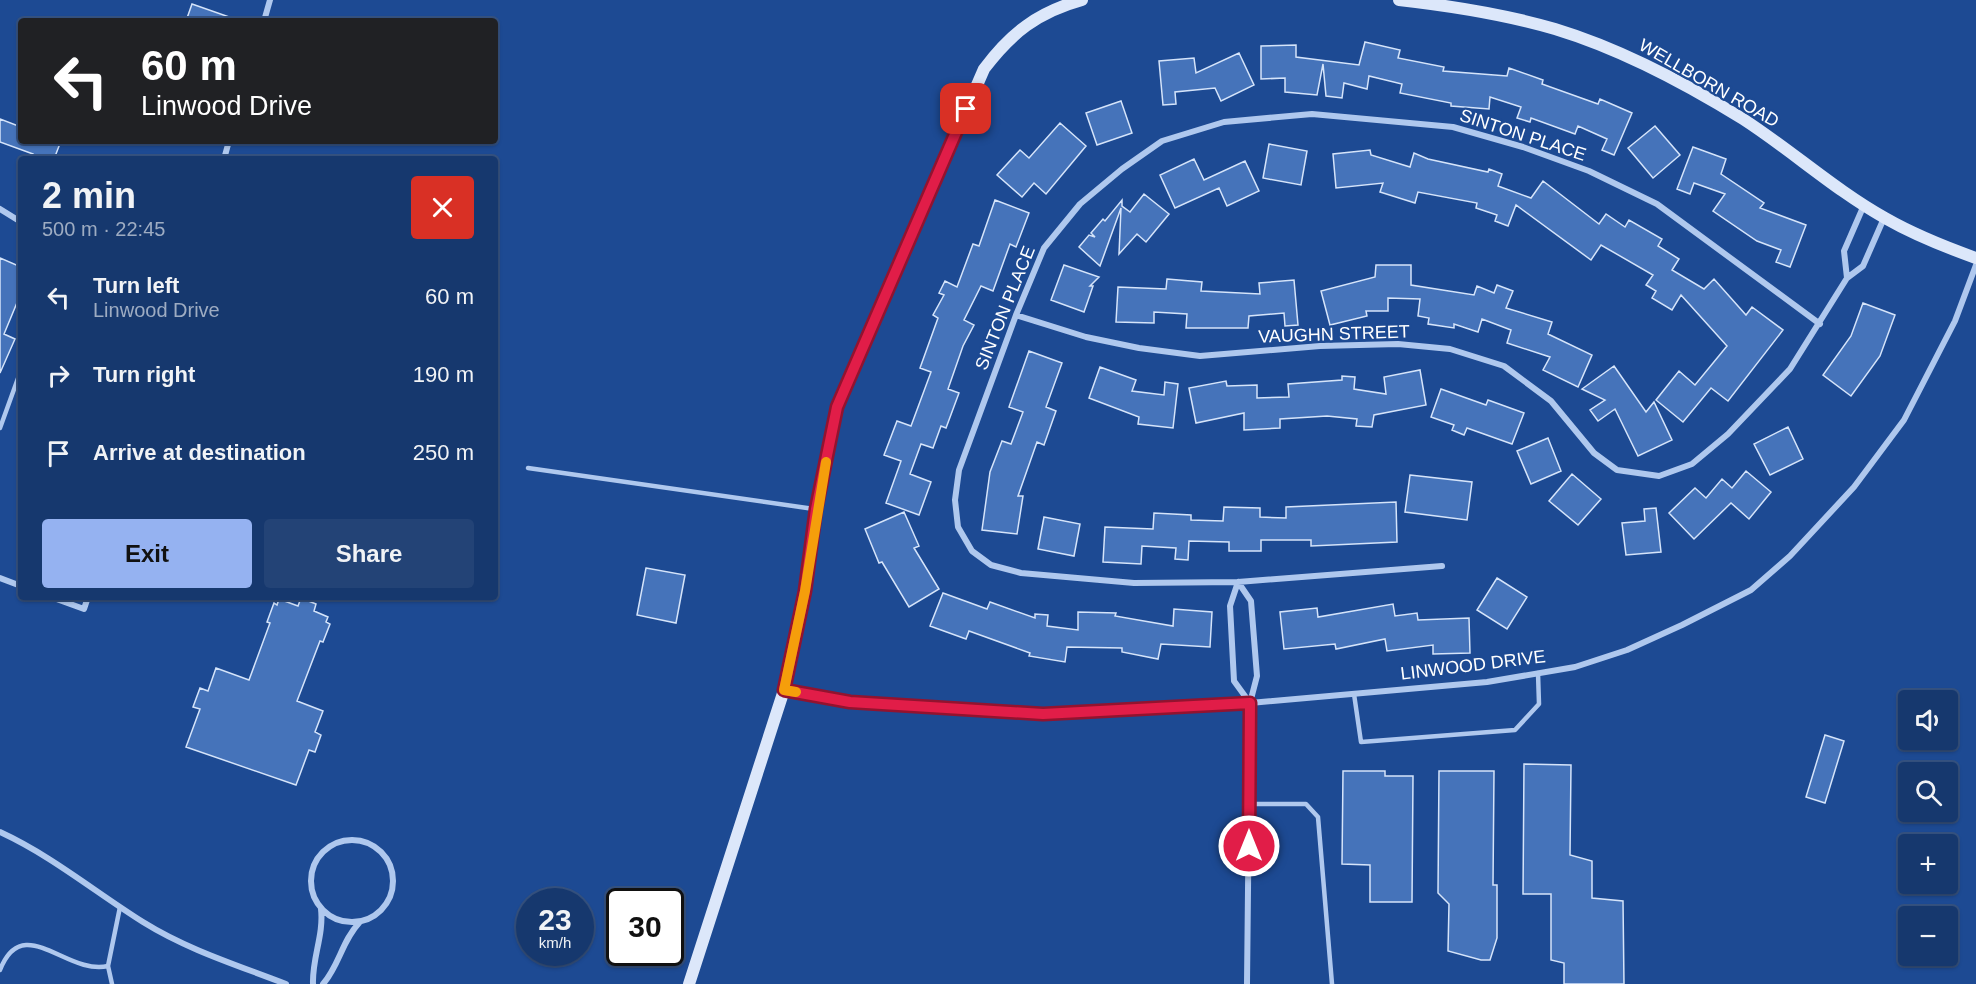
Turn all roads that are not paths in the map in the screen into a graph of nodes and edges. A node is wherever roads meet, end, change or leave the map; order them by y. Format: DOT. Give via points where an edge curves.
graph roads {
  1 [pos="270,0"];
  2 [pos="1082,0"];
  3 [pos="1399,0"];
  4 [pos="1058,4"];
  5 [pos="265,18"];
  6 [pos="1864,204"];
  7 [pos="0,209"];
  8 [pos="1884,218"];
  9 [pos="18,220"];
  10 [pos="1976,258"];
  11 [pos="1976,265"];
  12 [pos="1847,278"];
  13 [pos="1016,315"];
  14 [pos="1820,324"];
  15 [pos="18,377"];
  16 [pos="3,411"];
  17 [pos="0,428"];
  18 [pos="528,468"];
  19 [pos="816,509"];
  20 [pos="1442,566"];
  21 [pos="0,578"];
  22 [pos="1238,582"];
  23 [pos="18,585"];
  24 [pos="59,600"];
  25 [pos="87,600"];
  26 [pos="1538,673"];
  27 [pos="784,690"];
  28 [pos="1354,694"];
  29 [pos="1250,703"];
  30 [pos="1250,804"];
  31 [pos="0,832"];
  32 [pos="120,907"];
  33 [pos="321,909"];
  34 [pos="359,923"];
  35 [pos="108,966"];
  36 [pos="0,970"];
  37 [pos="112,984"];
  38 [pos="286,984"];
  39 [pos="313,984"];
  40 [pos="323,984"];
  41 [pos="688,984"];
  42 [pos="1247,984"];
  43 [pos="1332,984"];
  1 -- 5 [label="street"];
  2 -- 4 [label="street"];
  3 -- 6 [label="street, WELLBORN ROAD" via="1464,8 1555,29 1617,52 1743,119"];
  4 -- 19 [label="street" via="1001,46 984,69 837,407"];
  6 -- 8 [label="street, WELLBORN ROAD"];
  6 -- 12 [label="street" via="1844,251"];
  7 -- 9 [label="street"];
  8 -- 10 [label="street, WELLBORN ROAD"];
  8 -- 12 [label="street, VAUGHN STREET" via="1863,266"];
  11 -- 26 [label="street, LINWOOD DRIVE" via="1955,321 1904,420 1854,487 1790,556 1751,590 1682,625 1627,650 1575,667"];
  12 -- 14 [label="street, VAUGHN STREET"];
  13 -- 14 [label="street, VAUGHN STREET" via="1086,337 1200,356 1320,346 1398,344 1450,349 1504,366 1551,401 1594,453 1617,470 1659,476 1692,464 1728,434 1790,369"];
  13 -- 14 [label="street, SINTON PLACE" via="1044,248 1080,204 1122,168 1162,141 1224,122 1312,114 1453,127 1589,171 1657,204"];
  13 -- 22 [label="street, SINTON PLACE" via="959,470 955,500 958,527 972,551 991,565 1021,573 1134,583"];
  15 -- 16 [label="lane"];
  16 -- 17 [label="lane"];
  18 -- 19 [label="lane"];
  19 -- 27 [label="street" via="805,591"];
  20 -- 22 [label="street, SINTON PLACE"];
  21 -- 23 [label="street"];
  22 -- 29 [label="street" via="1251,601 1257,676"];
  22 -- 29 [label="street" via="1230,606 1234,681"];
  24 -- 25 [label="street" via="84,609"];
  26 -- 28 [label="street, LINWOOD DRIVE" via="1487,682"];
  26 -- 28 [label="lane" via="1539,704 1515,730 1361,742"];
  27 -- 29 [label="street, LINWOOD DRIVE" via="850,702 1043,714"];
  27 -- 41 [label="street"];
  28 -- 29 [label="street, LINWOOD DRIVE"];
  29 -- 30 [label="street"];
  30 -- 42 [label="street"];
  30 -- 43 [label="lane" via="1306,804 1318,817"];
  31 -- 32 [label="street" via="48,856"];
  32 -- 35 [label="lane"];
  32 -- 38 [label="street" via="206,955"];
  33 -- 34 [label="street" via="338,921"];
  33 -- 34 [label="street" via="311,889 314,866 324,851 339,842 358,840 375,846 388,859 394,876 392,894 379,913"];
  33 -- 39 [label="street"];
  34 -- 40 [label="street" via="344,945 332,975"];
  35 -- 36 [label="lane" via="96,969 28,944 16,945"];
  35 -- 37 [label="lane"];
}
